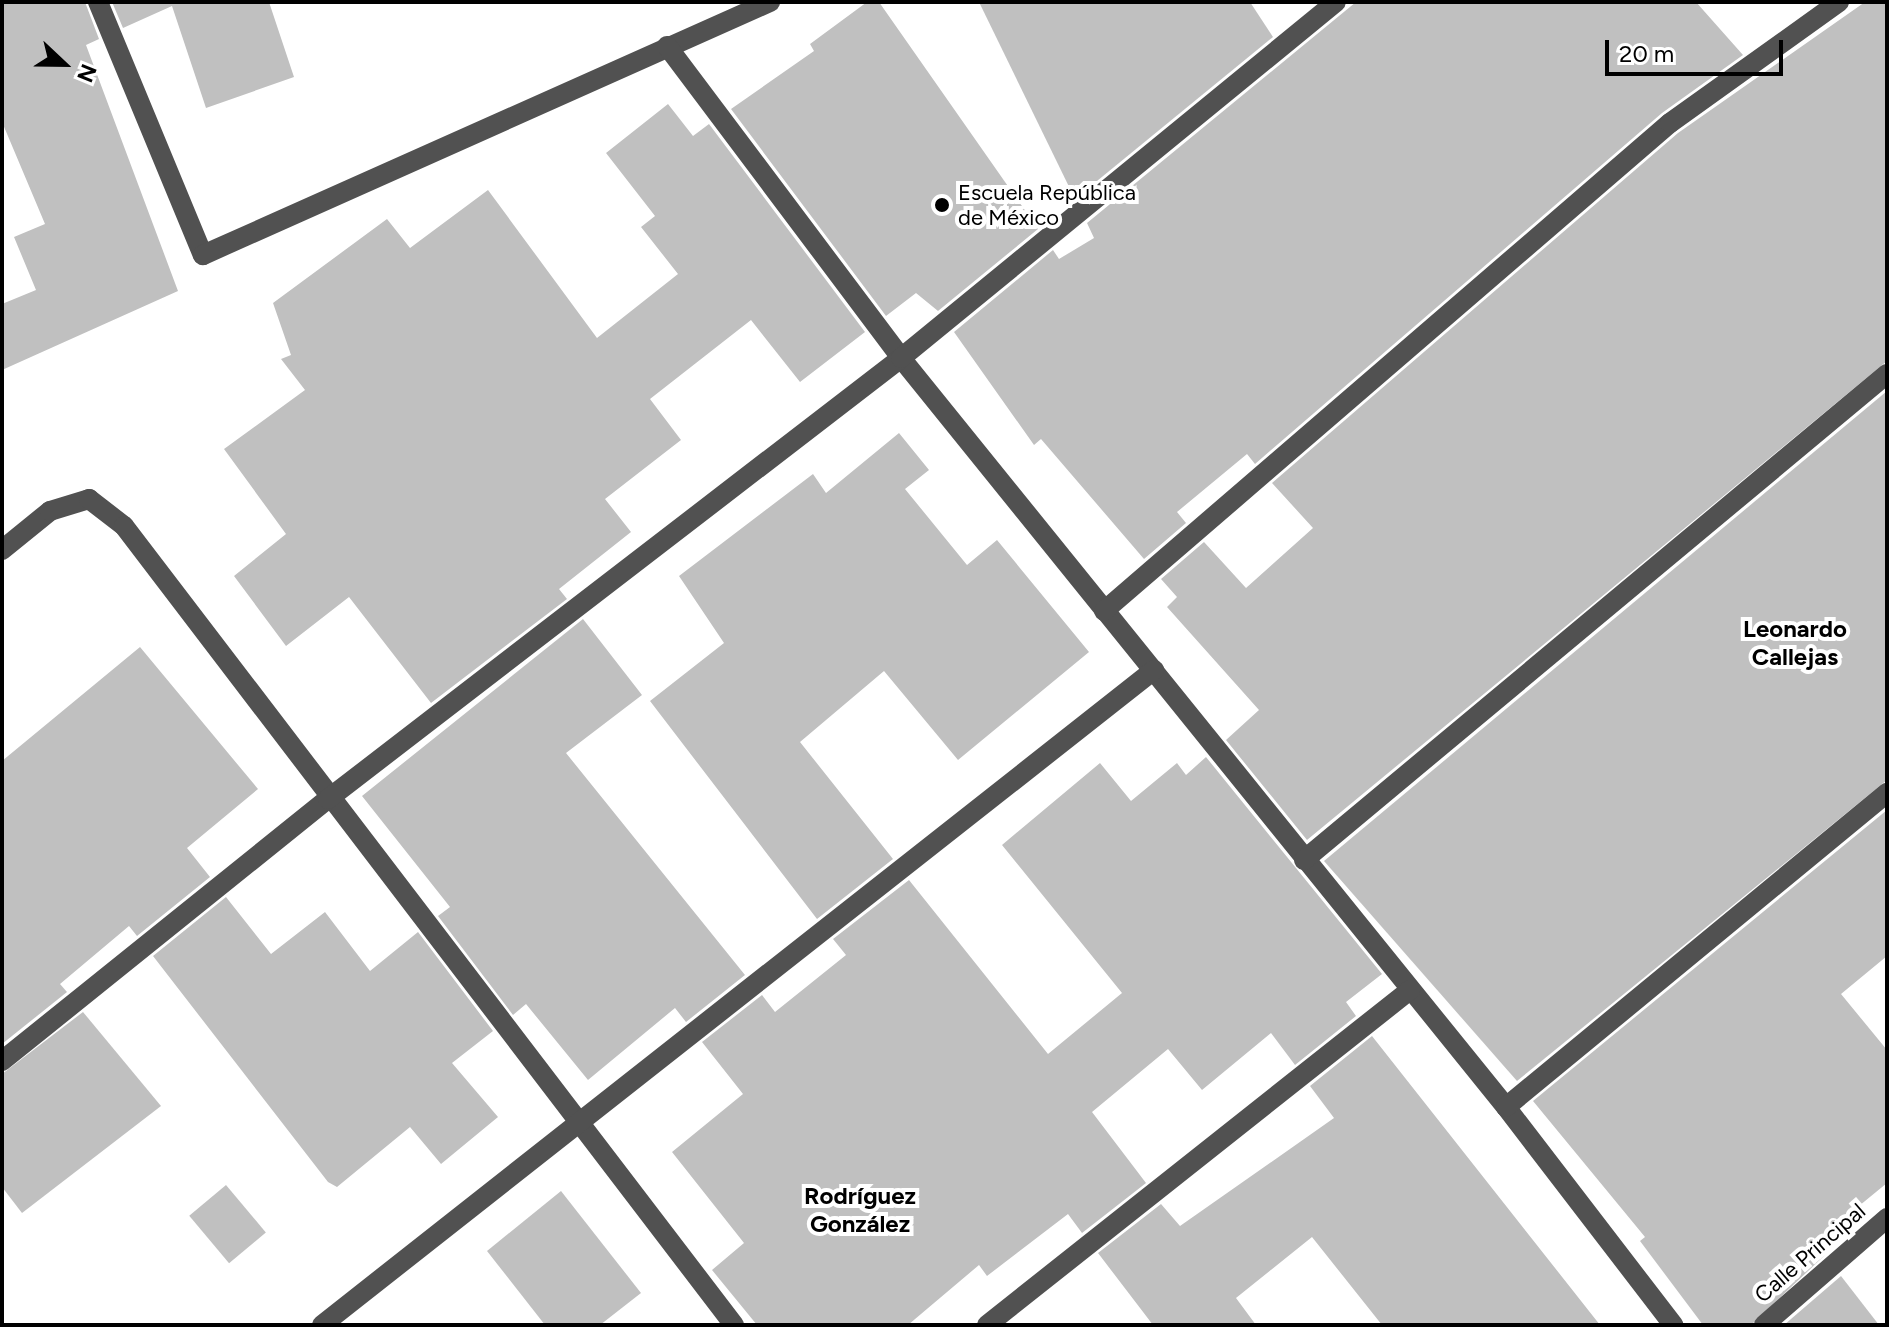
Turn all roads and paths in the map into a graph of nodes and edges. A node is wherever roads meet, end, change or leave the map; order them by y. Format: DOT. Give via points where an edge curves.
graph roads {
  1 [pos="98,2"];
  2 [pos="770,2"];
  3 [pos="1336,2"];
  4 [pos="1839,2"];
  5 [pos="667,46"];
  6 [pos="901,358"];
  7 [pos="1887,374"];
  8 [pos="2,550"];
  9 [pos="1104,611"];
  10 [pos="1154,670"];
  11 [pos="1887,793"];
  12 [pos="328,799"];
  13 [pos="1304,860"];
  14 [pos="1410,990"];
  15 [pos="5,1054"];
  16 [pos="1506,1107"];
  17 [pos="578,1124"];
  18 [pos="1887,1218"];
  19 [pos="1664,1322"];
  20 [pos="322,1325"];
  21 [pos="734,1325"];
  22 [pos="987,1325"];
  23 [pos="1764,1325"];
  1 -- 5 [label="street" via="203,255"];
  2 -- 5 [label="street"];
  3 -- 6 [label="street"];
  4 -- 9 [label="street" via="1670,123"];
  5 -- 6 [label="street"];
  6 -- 9 [label="street"];
  6 -- 12 [label="street"];
  7 -- 13 [label="street"];
  8 -- 12 [label="street" via="50,511 89,499 124,526"];
  9 -- 10 [label="street"];
  10 -- 13 [label="street"];
  10 -- 17 [label="street"];
  11 -- 16 [label="street"];
  12 -- 15 [label="street"];
  12 -- 17 [label="street"];
  13 -- 14 [label="street"];
  14 -- 16 [label="street"];
  14 -- 22 [label="street"];
  16 -- 19 [label="street"];
  17 -- 20 [label="street"];
  17 -- 21 [label="street"];
  18 -- 23 [label="street, Calle Principal"];
}
